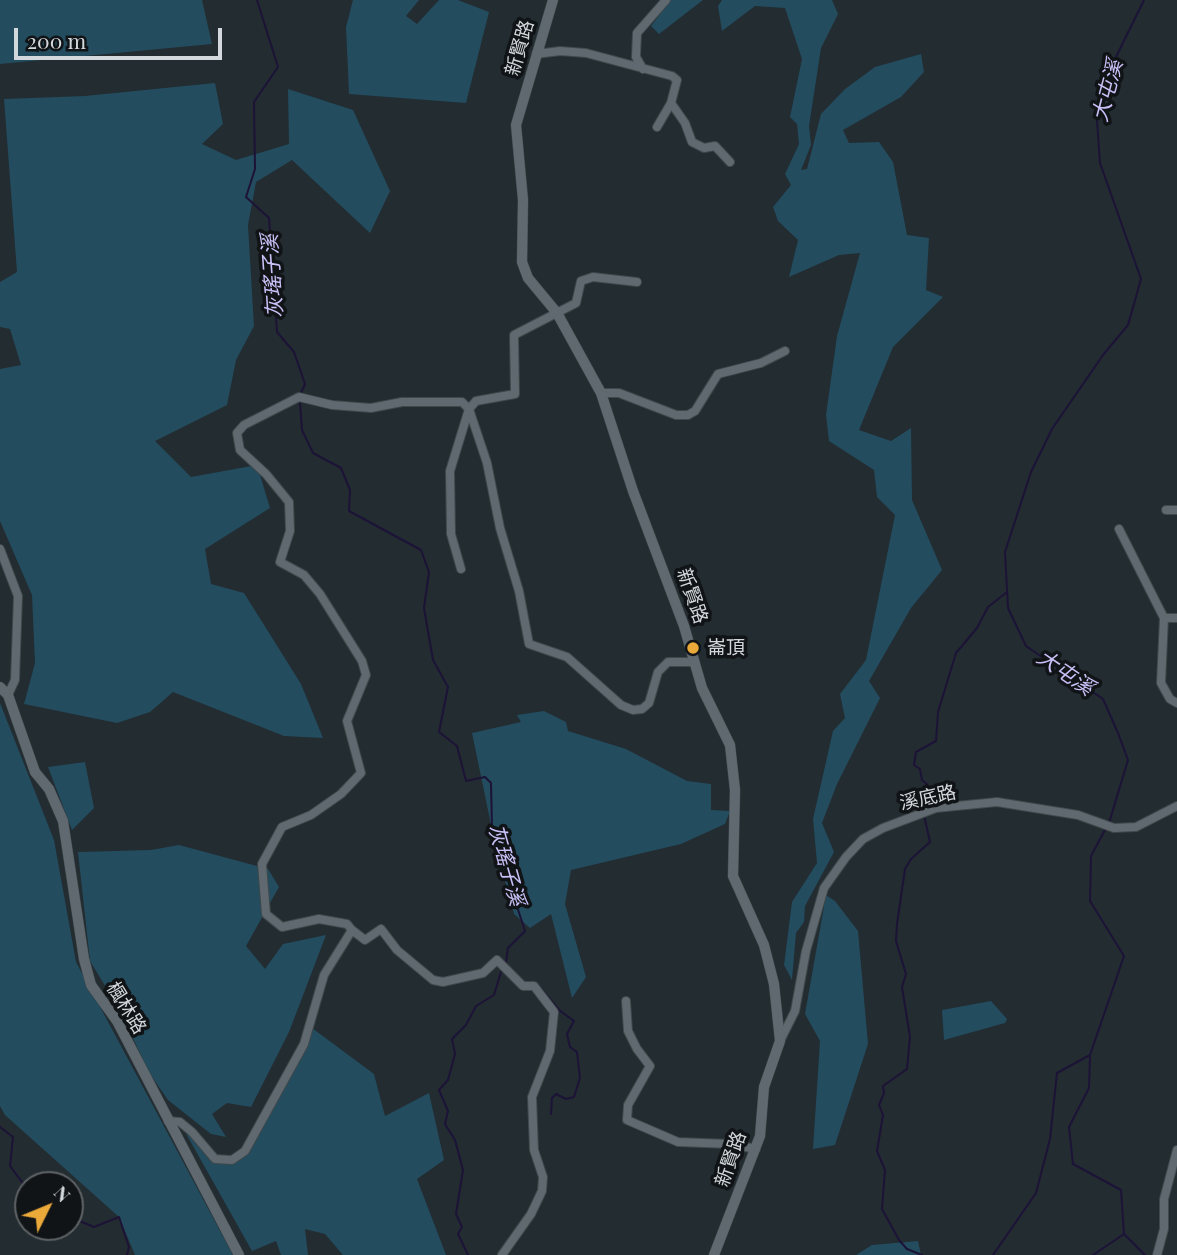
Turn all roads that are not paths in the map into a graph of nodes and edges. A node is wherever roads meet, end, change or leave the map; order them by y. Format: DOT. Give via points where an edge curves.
graph roads {
  1 [pos="553,0"];
  2 [pos="666,0"];
  3 [pos="536,54"];
  4 [pos="643,69"];
  5 [pos="671,103"];
  6 [pos="657,127"];
  7 [pos="730,162"];
  8 [pos="637,282"];
  9 [pos="557,313"];
  10 [pos="785,351"];
  11 [pos="601,393"];
  12 [pos="468,409"];
  13 [pos="1166,510"];
  14 [pos="1177,510"];
  15 [pos="1119,530"];
  16 [pos="0,549"];
  17 [pos="461,569"];
  18 [pos="1164,618"];
  19 [pos="1177,618"];
  20 [pos="695,662"];
  21 [pos="0,687"];
  22 [pos="8,695"];
  23 [pos="1177,703"];
  24 [pos="1177,806"];
  25 [pos="352,930"];
  26 [pos="626,1001"];
  27 [pos="780,1041"];
  28 [pos="168,1121"];
  29 [pos="757,1149"];
  30 [pos="1177,1150"];
  31 [pos="239,1255"];
  32 [pos="502,1255"];
  33 [pos="714,1255"];
  34 [pos="1157,1255"];
  1 -- 3 [label="street, 新賢路"];
  2 -- 4 [label="street" via="637,33 636,58"];
  3 -- 4 [label="street" via="586,53"];
  3 -- 9 [label="street, 新賢路" via="516,125 523,200 522,262 528,278"];
  4 -- 5 [label="street" via="677,80"];
  5 -- 6 [label="street"];
  5 -- 7 [label="street" via="692,142 704,148 715,146"];
  8 -- 9 [label="street" via="586,279 578,286 576,303"];
  9 -- 11 [label="street, 新賢路"];
  9 -- 12 [label="street" via="514,335 514,394 475,401"];
  10 -- 11 [label="street" via="761,363 718,374 688,415 676,415 620,393"];
  11 -- 20 [label="street, 新賢路"];
  12 -- 17 [label="street" via="450,471 451,534"];
  12 -- 20 [label="street" via="487,463 529,643 567,657 621,705 633,710 649,703 658,672 668,662"];
  12 -- 25 [label="street" via="462,402 402,402 371,408 299,397 237,433 240,450 289,502 290,531 279,562 304,575 320,594 366,675 347,721 361,773 311,815 282,827 262,864 266,914 282,927 319,919 347,924"];
  13 -- 14 [label="street"];
  15 -- 18 [label="street"];
  16 -- 22 [label="street" via="18,596 15,680"];
  18 -- 19 [label="street"];
  18 -- 23 [label="street" via="1161,683"];
  20 -- 27 [label="street, 新賢路" via="702,688 730,745 735,790 733,876 767,955"];
  21 -- 22 [label="street, 楓林路"];
  22 -- 28 [label="street, 楓林路" via="36,772 63,821 91,985 117,1021"];
  24 -- 27 [label="street, 溪底路" via="1141,826 1114,828 1078,815 997,802 923,811 863,839 824,888 795,1011"];
  25 -- 28 [label="street" via="324,975 304,1044 245,1152 232,1160 215,1159 180,1122"];
  25 -- 32 [label="street" via="365,940 381,929 397,950 433,981 483,973 497,960 523,986 534,985 554,1012 550,1051 532,1097 534,1150 542,1191"];
  26 -- 29 [label="street" via="628,1031 650,1066 628,1105 627,1119 678,1142"];
  27 -- 29 [label="street, 新賢路" via="764,1087"];
  28 -- 31 [label="street, 楓林路"];
  29 -- 33 [label="street, 新賢路"];
  30 -- 34 [label="street" via="1164,1199 1164,1229"];
}
